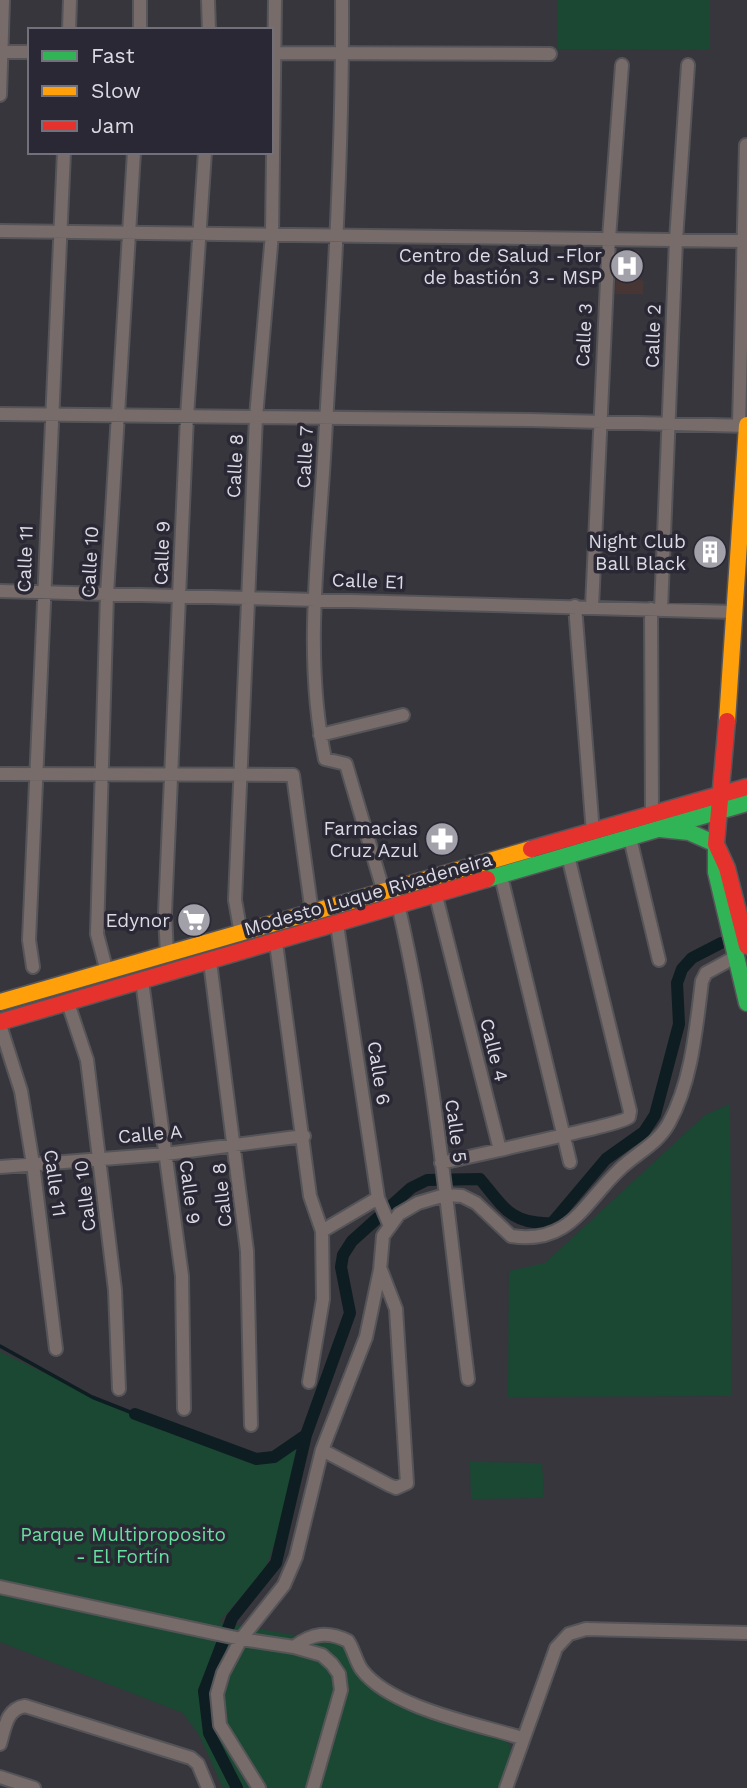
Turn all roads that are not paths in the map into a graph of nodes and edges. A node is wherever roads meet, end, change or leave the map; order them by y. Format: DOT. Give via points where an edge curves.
graph roads {
  1 [pos="3,0"];
  2 [pos="70,0"];
  3 [pos="140,0"];
  4 [pos="208,0"];
  5 [pos="275,0"];
  6 [pos="342,0"];
  7 [pos="69,28"];
  8 [pos="140,28"];
  9 [pos="209,28"];
  10 [pos="1,52"];
  11 [pos="28,52"];
  12 [pos="273,53"];
  13 [pos="342,53"];
  14 [pos="550,54"];
  15 [pos="622,65"];
  16 [pos="688,65"];
  17 [pos="0,94"];
  18 [pos="746,145"];
  19 [pos="64,154"];
  20 [pos="134,154"];
  21 [pos="205,154"];
  22 [pos="272,154"];
  23 [pos="0,230"];
  24 [pos="60,231"];
  25 [pos="130,232"];
  26 [pos="201,233"];
  27 [pos="272,233"];
  28 [pos="337,234"];
  29 [pos="609,238"];
  30 [pos="676,240"];
  31 [pos="744,241"];
  32 [pos="0,414"];
  33 [pos="50,415"];
  34 [pos="118,415"];
  35 [pos="187,416"];
  36 [pos="257,417"];
  37 [pos="326,418"];
  38 [pos="599,422"];
  39 [pos="669,425"];
  40 [pos="744,425"];
  41 [pos="0,591"];
  42 [pos="43,592"];
  43 [pos="107,594"];
  44 [pos="180,596"];
  45 [pos="248,597"];
  46 [pos="316,599"];
  47 [pos="575,606"];
  48 [pos="592,607"];
  49 [pos="656,609"];
  50 [pos="734,612"];
  51 [pos="403,716"];
  52 [pos="320,735"];
  53 [pos="0,774"];
  54 [pos="36,774"];
  55 [pos="103,775"];
  56 [pos="172,775"];
  57 [pos="240,775"];
  58 [pos="747,787"];
  59 [pos="720,802"];
  60 [pos="747,803"];
  61 [pos="656,822"];
  62 [pos="593,833"];
  63 [pos="630,838"];
  64 [pos="716,844"];
  65 [pos="568,856"];
  66 [pos="501,876"];
  67 [pos="390,891"];
  68 [pos="436,896"];
  69 [pos="399,907"];
  70 [pos="312,914"];
  71 [pos="337,925"];
  72 [pos="240,934"];
  73 [pos="276,943"];
  74 [pos="742,951"];
  75 [pos="167,955"];
  76 [pos="659,960"];
  77 [pos="209,962"];
  78 [pos="33,967"];
  79 [pos="107,972"];
  80 [pos="142,981"];
  81 [pos="0,1002"];
  82 [pos="68,1003"];
  83 [pos="747,1003"];
  84 [pos="0,1023"];
  85 [pos="563,1133"];
  86 [pos="304,1136"];
  87 [pos="236,1143"];
  88 [pos="500,1150"];
  89 [pos="166,1154"];
  90 [pos="100,1157"];
  91 [pos="570,1162"];
  92 [pos="33,1164"];
  93 [pos="0,1167"];
  94 [pos="441,1167"];
  95 [pos="444,1192"];
  96 [pos="379,1201"];
  97 [pos="388,1222"];
  98 [pos="323,1231"];
  99 [pos="380,1270"];
  100 [pos="56,1349"];
  101 [pos="468,1379"];
  102 [pos="309,1382"];
  103 [pos="120,1388"];
  104 [pos="184,1409"];
  105 [pos="251,1425"];
  106 [pos="322,1450"];
  107 [pos="0,1587"];
  108 [pos="747,1633"];
  109 [pos="236,1638"];
  110 [pos="294,1647"];
  111 [pos="522,1738"];
  112 [pos="0,1744"];
  113 [pos="0,1777"];
  114 [pos="34,1788"];
  115 [pos="208,1788"];
  116 [pos="259,1788"];
  117 [pos="313,1788"];
  118 [pos="506,1788"];
  1 -- 10 [label="street"];
  2 -- 7 [label="street"];
  3 -- 8 [label="street"];
  4 -- 9 [label="street"];
  5 -- 12 [label="street, Calle 8"];
  6 -- 13 [label="street, Calle 7"];
  10 -- 11 [label="street"];
  10 -- 17 [label="street"];
  12 -- 13 [label="street"];
  13 -- 14 [label="street"];
  13 -- 28 [label="street, Calle 7"];
  15 -- 29 [label="street, Calle 3"];
  16 -- 30 [label="street, Calle 2"];
  18 -- 31 [label="street"];
  19 -- 24 [label="street, Calle 11"];
  20 -- 25 [label="street, Calle 10"];
  21 -- 26 [label="street, Calle 9"];
  22 -- 27 [label="street, Calle 8"];
  23 -- 24 [label="street"];
  24 -- 25 [label="street"];
  24 -- 33 [label="street, Calle 11"];
  25 -- 26 [label="street"];
  25 -- 34 [label="street, Calle 10"];
  26 -- 27 [label="street"];
  26 -- 35 [label="street, Calle 9"];
  27 -- 28 [label="street"];
  27 -- 36 [label="street, Calle 8"];
  28 -- 29 [label="street"];
  28 -- 37 [label="street, Calle 7"];
  29 -- 30 [label="street"];
  29 -- 38 [label="street, Calle 3"];
  30 -- 31 [label="street"];
  30 -- 39 [label="street, Calle 2"];
  31 -- 40 [label="street"];
  32 -- 33 [label="street"];
  33 -- 34 [label="street"];
  33 -- 42 [label="street, Calle 11"];
  34 -- 35 [label="street"];
  34 -- 43 [label="street, Calle 10"];
  35 -- 36 [label="street"];
  35 -- 44 [label="street, Calle 9"];
  36 -- 37 [label="street"];
  36 -- 45 [label="street, Calle 8"];
  37 -- 38 [label="street"];
  37 -- 46 [label="street, Calle 7"];
  38 -- 39 [label="street"];
  38 -- 48 [label="street, Calle 3"];
  39 -- 40 [label="street"];
  39 -- 49 [label="street, Calle 2"];
  40 -- 50 [label="main road"];
  41 -- 42 [label="street, Calle E1"];
  42 -- 43 [label="street, Calle E1"];
  42 -- 54 [label="street, Calle 11"];
  43 -- 44 [label="street, Calle E1"];
  43 -- 55 [label="street, Calle 10"];
  44 -- 45 [label="street, Calle E1"];
  44 -- 56 [label="street, Calle 9"];
  45 -- 46 [label="street, Calle E1"];
  45 -- 57 [label="street, Calle 8"];
  46 -- 47 [label="street, Calle E1"];
  46 -- 52 [label="street, Calle 7" via="314,699"];
  47 -- 48 [label="street, Calle E1"];
  47 -- 62 [label="street"];
  48 -- 49 [label="street, Calle E1"];
  49 -- 50 [label="street, Calle E1"];
  49 -- 61 [label="street, Calle 2"];
  50 -- 59 [label="main road"];
  51 -- 52 [label="street"];
  52 -- 67 [label="street, Calle 7" via="326,760 346,764"];
  53 -- 54 [label="street"];
  54 -- 55 [label="street"];
  54 -- 78 [label="street, Calle 11" via="29,940"];
  55 -- 56 [label="street"];
  55 -- 79 [label="street, Calle 10" via="97,934"];
  56 -- 57 [label="street"];
  56 -- 75 [label="street, Calle 9"];
  57 -- 70 [label="street" via="293,775"];
  57 -- 72 [label="street, Calle 8" via="235,900"];
  58 -- 59 [label="main road, Modesto Luque Rivadeneira"];
  59 -- 60 [label="main road, Modesto Luque Rivadeneira"];
  59 -- 61 [label="main road, Modesto Luque Rivadeneira"];
  59 -- 64 [label="main road"];
  61 -- 62 [label="main road, Modesto Luque Rivadeneira"];
  61 -- 63 [label="main road, Modesto Luque Rivadeneira"];
  61 -- 64 [label="main road"];
  62 -- 67 [label="main road, Modesto Luque Rivadeneira"];
  63 -- 65 [label="main road, Modesto Luque Rivadeneira"];
  63 -- 76 [label="street"];
  64 -- 74 [label="main road" via="727,868"];
  65 -- 66 [label="main road, Modesto Luque Rivadeneira"];
  65 -- 85 [label="street" via="630,1111 625,1122"];
  66 -- 68 [label="main road, Modesto Luque Rivadeneira"];
  66 -- 85 [label="street"];
  67 -- 69 [label="street, Calle 5"];
  67 -- 70 [label="main road, Modesto Luque Rivadeneira"];
  68 -- 69 [label="main road, Modesto Luque Rivadeneira"];
  68 -- 88 [label="street, Calle 4"];
  69 -- 71 [label="main road, Modesto Luque Rivadeneira"];
  69 -- 94 [label="street, Calle 5"];
  70 -- 72 [label="main road, Modesto Luque Rivadeneira"];
  71 -- 73 [label="main road, Modesto Luque Rivadeneira"];
  71 -- 96 [label="street, Calle 6"];
  72 -- 75 [label="main road, Modesto Luque Rivadeneira"];
  73 -- 77 [label="main road, Modesto Luque Rivadeneira"];
  73 -- 86 [label="street"];
  74 -- 83 [label="main road"];
  74 -- 95 [label="street" via="706,972 702,981 694,1046 671,1121 650,1147 618,1170 577,1219 540,1235 511,1236 476,1203"];
  75 -- 79 [label="main road, Modesto Luque Rivadeneira"];
  77 -- 80 [label="main road, Modesto Luque Rivadeneira"];
  77 -- 87 [label="street, Calle 8"];
  79 -- 81 [label="main road, Modesto Luque Rivadeneira"];
  80 -- 82 [label="main road, Modesto Luque Rivadeneira"];
  80 -- 89 [label="street, Calle 9"];
  82 -- 84 [label="main road, Modesto Luque Rivadeneira"];
  82 -- 90 [label="street, Calle 10" via="87,1060"];
  84 -- 92 [label="street, Calle 11" via="21,1091"];
  85 -- 88 [label="street"];
  85 -- 91 [label="street"];
  86 -- 87 [label="street, Calle A"];
  86 -- 98 [label="street" via="310,1196"];
  87 -- 89 [label="street, Calle A"];
  87 -- 105 [label="street, Calle 8" via="247,1251"];
  88 -- 94 [label="street"];
  89 -- 90 [label="street, Calle A"];
  89 -- 104 [label="street, Calle 9" via="182,1276"];
  90 -- 92 [label="street, Calle A"];
  90 -- 103 [label="street, Calle 10"];
  92 -- 93 [label="street, Calle A"];
  92 -- 100 [label="street, Calle 11"];
  94 -- 95 [label="street, Calle 5"];
  95 -- 97 [label="street"];
  95 -- 101 [label="street, Calle 5"];
  96 -- 97 [label="street, Calle 6"];
  96 -- 98 [label="street"];
  97 -- 99 [label="street"];
  98 -- 102 [label="street" via="323,1299"];
  99 -- 106 [label="street" via="366,1338"];
  99 -- 106 [label="street" via="396,1309 407,1483 396,1488"];
  106 -- 109 [label="street" via="288,1576"];
  107 -- 109 [label="street"];
  108 -- 111 [label="street" via="586,1629 569,1634 556,1648"];
  109 -- 110 [label="street"];
  109 -- 116 [label="street" via="216,1710 228,1743"];
  110 -- 111 [label="street" via="317,1635 334,1634 348,1641 360,1668 372,1681 402,1699"];
  110 -- 117 [label="street" via="322,1656 339,1674 341,1690"];
  111 -- 118 [label="street"];
  112 -- 115 [label="street" via="9,1715 25,1706 191,1758"];
  113 -- 114 [label="street"];
}
